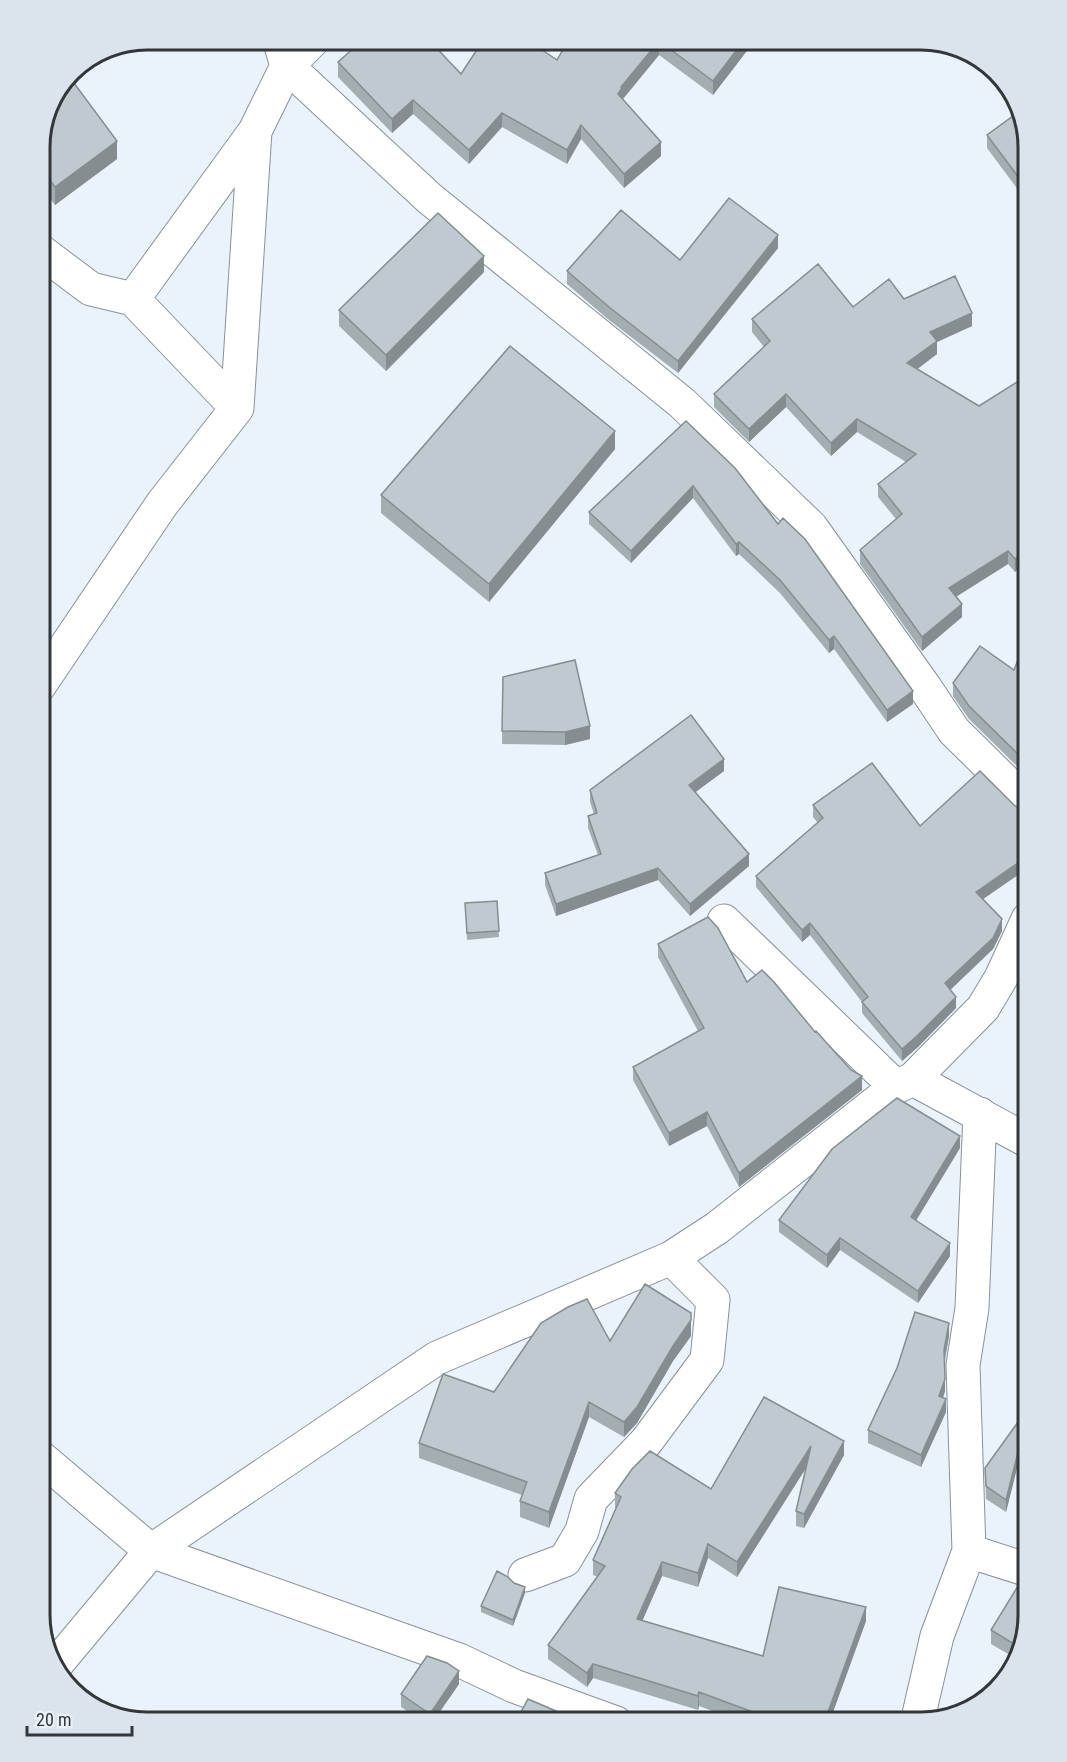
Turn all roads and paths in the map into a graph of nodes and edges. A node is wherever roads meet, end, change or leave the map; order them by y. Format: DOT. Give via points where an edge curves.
graph roads {
  1 [pos="283,52"];
  2 [pos="255,130"];
  3 [pos="50,258"];
  4 [pos="133,299"];
  5 [pos="237,408"];
  6 [pos="50,670"];
  7 [pos="1018,794"];
  8 [pos="724,921"];
  9 [pos="1018,940"];
  10 [pos="904,1083"];
  11 [pos="980,1114"];
  12 [pos="1018,1135"];
  13 [pos="671,1258"];
  14 [pos="50,1465"];
  15 [pos="152,1551"];
  16 [pos="969,1551"];
  17 [pos="1018,1567"];
  18 [pos="525,1575"];
  19 [pos="60,1660"];
  20 [pos="586,1712"];
  21 [pos="920,1712"];
  1 -- 2 [label="street"];
  1 -- 7 [label="street" via="429,198 682,403 811,527 954,731"];
  2 -- 4 [label="street"];
  2 -- 5 [label="street"];
  3 -- 4 [label="street" via="91,289"];
  4 -- 5 [label="street"];
  5 -- 6 [label="street" via="162,504"];
  8 -- 10 [label="street"];
  9 -- 10 [label="street" via="983,1008"];
  10 -- 11 [label="street"];
  10 -- 13 [label="street" via="717,1228"];
  11 -- 12 [label="street"];
  11 -- 16 [label="street" via="972,1308 963,1365"];
  13 -- 15 [label="street" via="437,1358"];
  13 -- 18 [label="street" via="713,1300 707,1360 646,1442 591,1499 582,1531 565,1560"];
  14 -- 15 [label="street"];
  15 -- 19 [label="street"];
  15 -- 20 [label="street" via="459,1660 514,1686"];
  16 -- 17 [label="street"];
  16 -- 21 [label="street" via="937,1636"];
}
